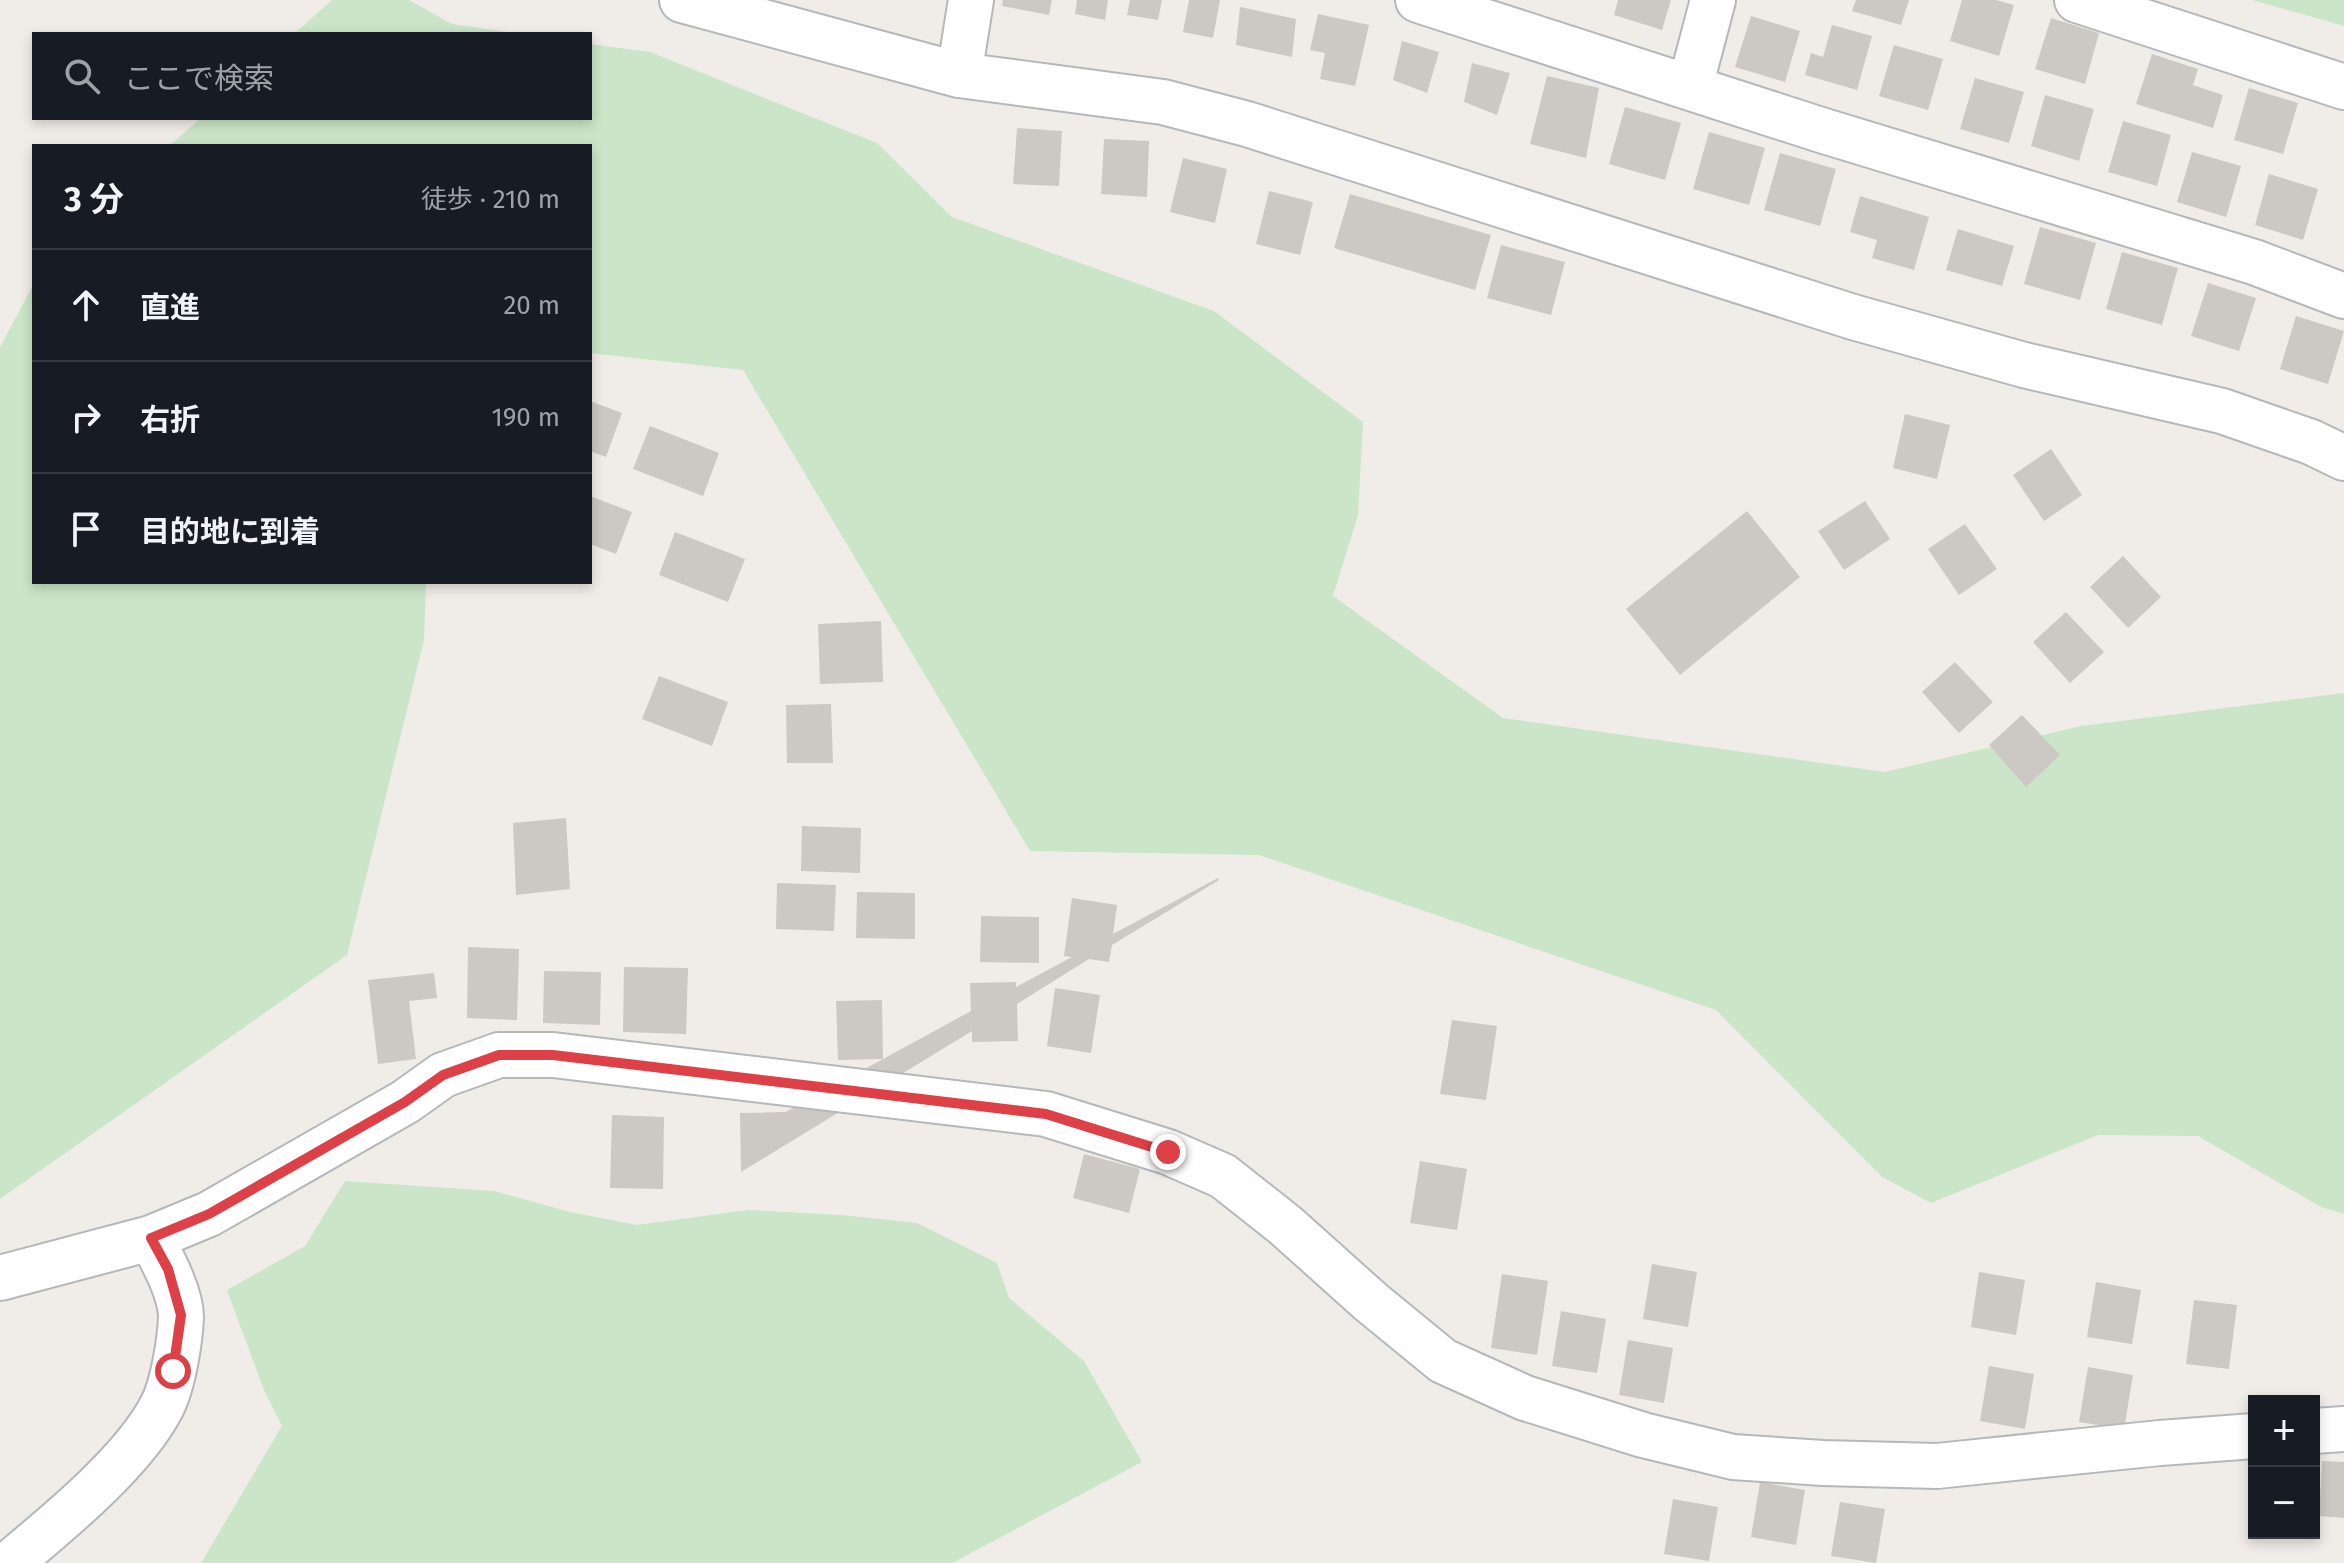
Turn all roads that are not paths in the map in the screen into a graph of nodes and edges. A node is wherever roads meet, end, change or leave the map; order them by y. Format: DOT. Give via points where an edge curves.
graph roads {
  1 [pos="682,0"];
  2 [pos="971,0"];
  3 [pos="1418,0"];
  4 [pos="1713,0"];
  5 [pos="2077,0"];
  6 [pos="959,75"];
  7 [pos="1690,87"];
  8 [pos="2344,87"];
  9 [pos="2344,296"];
  10 [pos="2344,458"];
  11 [pos="151,1238"];
  12 [pos="0,1278"];
  13 [pos="2344,1429"];
  14 [pos="2320,1431"];
  15 [pos="2248,1436"];
  16 [pos="10,1563"];
  1 -- 6 [label="street"];
  2 -- 6 [label="street"];
  3 -- 7 [label="street"];
  4 -- 7 [label="street"];
  5 -- 8 [label="street"];
  6 -- 10 [label="street" via="1163,102 1247,124 1853,317 2024,365 2222,411"];
  7 -- 9 [label="street" via="2254,262"];
  11 -- 12 [label="street"];
  11 -- 15 [label="street" via="209,1214 443,1075 499,1055 553,1055 1046,1114 1168,1152 1223,1176 1443,1361 1525,1398 1733,1457 1937,1466"];
  11 -- 16 [label="street" via="168,1269 181,1315 164,1404 124,1458"];
  13 -- 14 [label="street"];
}
